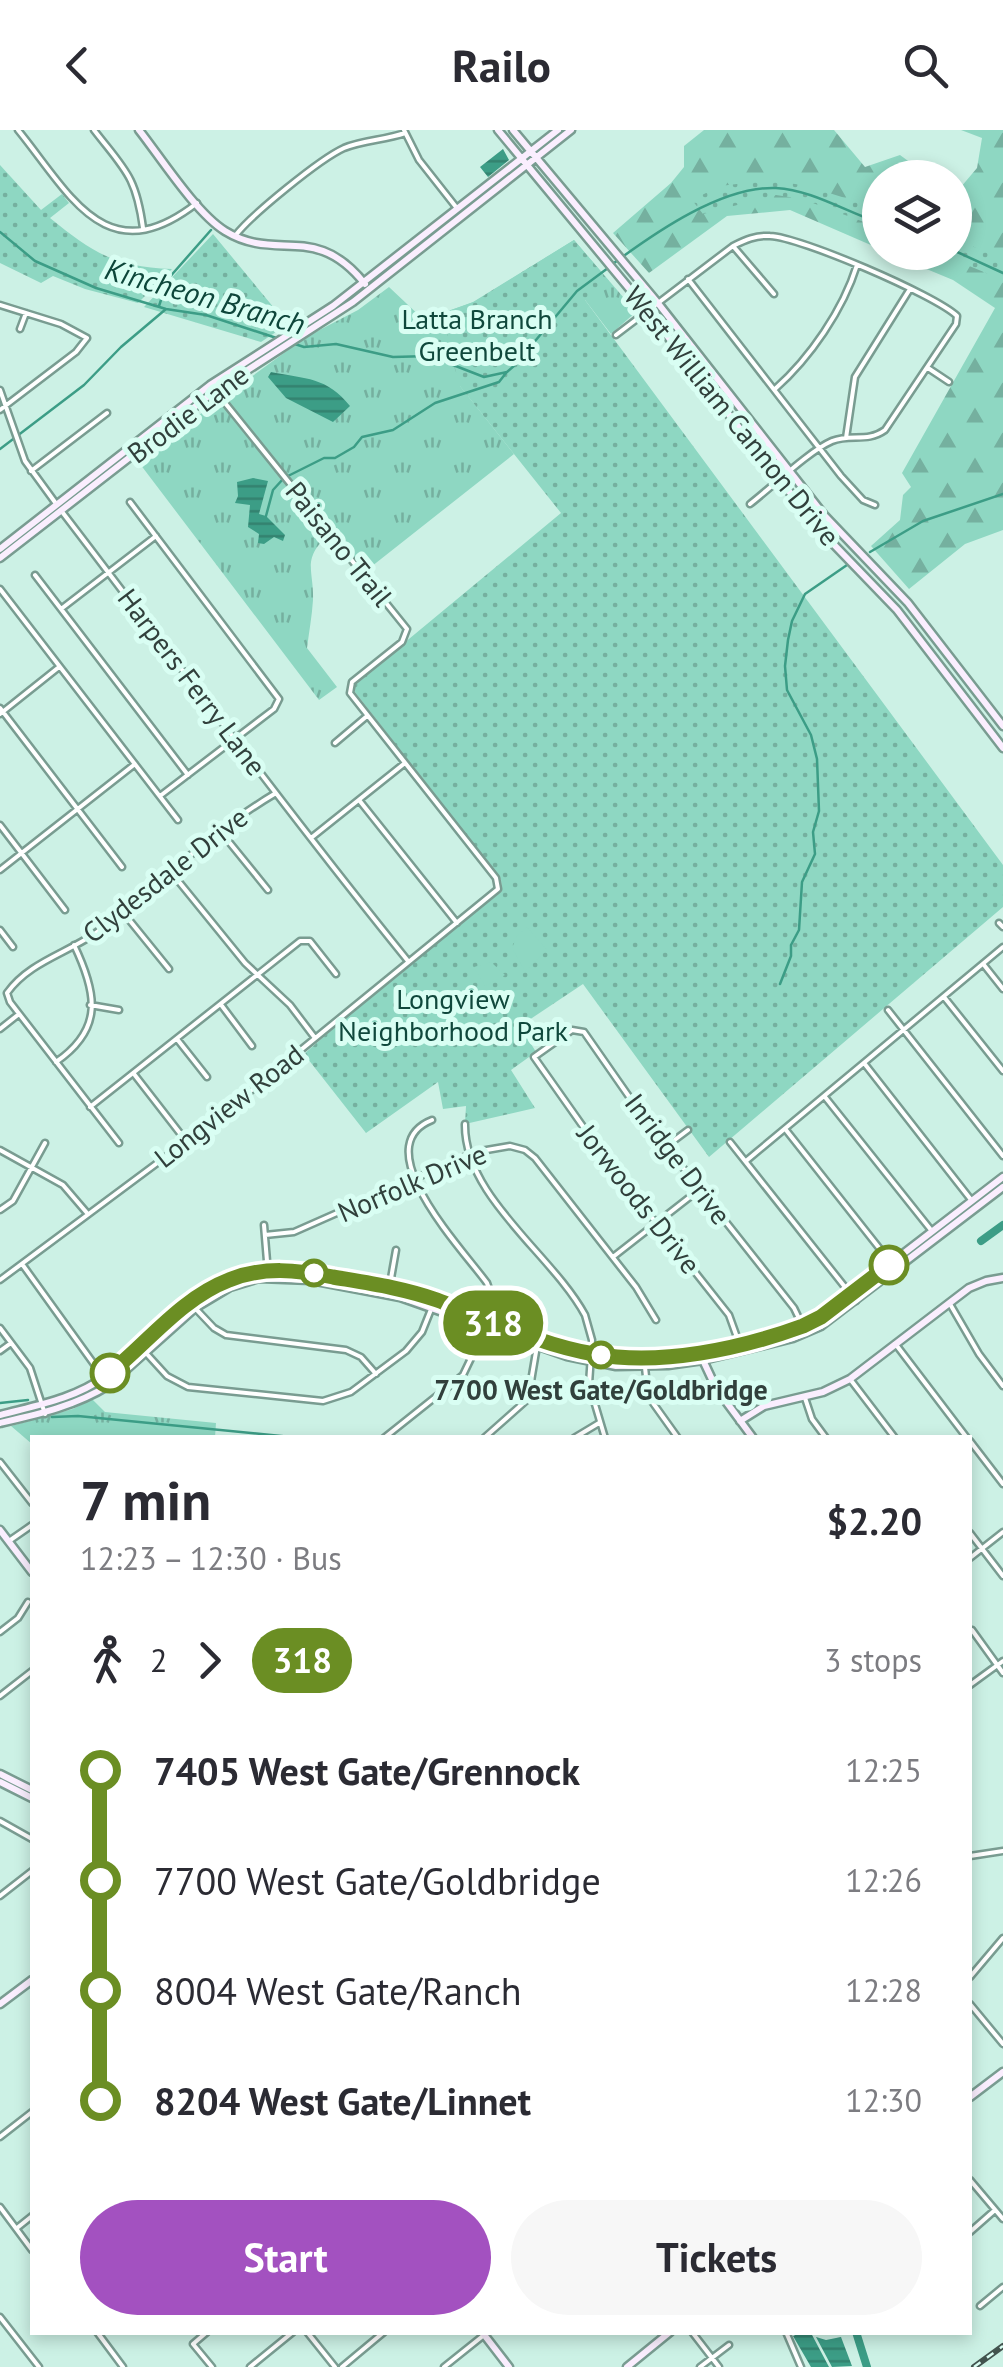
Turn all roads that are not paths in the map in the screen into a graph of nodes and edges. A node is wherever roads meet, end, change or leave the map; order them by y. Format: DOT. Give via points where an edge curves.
graph roads {
  1 [pos="18,130"];
  2 [pos="94,130"];
  3 [pos="139,130"];
  4 [pos="498,130"];
  5 [pos="512,130"];
  6 [pos="558,130"];
  7 [pos="571,130"];
  8 [pos="404,131"];
  9 [pos="548,148"];
  10 [pos="533,155"];
  11 [pos="524,162"];
  12 [pos="546,170"];
  13 [pos="197,202"];
  14 [pos="460,212"];
  15 [pos="587,218"];
  16 [pos="578,226"];
  17 [pos="143,228"];
  18 [pos="235,236"];
  19 [pos="733,246"];
  20 [pos="857,266"];
  21 [pos="688,279"];
  22 [pos="366,286"];
  23 [pos="910,289"];
  24 [pos="774,294"];
  25 [pos="658,302"];
  26 [pos="0,305"];
  27 [pos="647,310"];
  28 [pos="26,313"];
  29 [pos="20,329"];
  30 [pos="616,335"];
  31 [pos="927,368"];
  32 [pos="949,382"];
  33 [pos="213,388"];
  34 [pos="0,390"];
  35 [pos="774,390"];
  36 [pos="8,405"];
  37 [pos="0,410"];
  38 [pos="107,413"];
  39 [pos="846,438"];
  40 [pos="820,449"];
  41 [pos="31,471"];
  42 [pos="790,473"];
  43 [pos="780,481"];
  44 [pos="130,502"];
  45 [pos="750,504"];
  46 [pos="875,506"];
  47 [pos="59,508"];
  48 [pos="156,536"];
  49 [pos="0,549"];
  50 [pos="0,558"];
  51 [pos="108,573"];
  52 [pos="35,575"];
  53 [pos="0,589"];
  54 [pos="61,609"];
  55 [pos="927,627"];
  56 [pos="917,635"];
  57 [pos="60,667"];
  58 [pos="1,711"];
  59 [pos="368,716"];
  60 [pos="1003,726"];
  61 [pos="236,738"];
  62 [pos="335,743"];
  63 [pos="1003,748"];
  64 [pos="405,763"];
  65 [pos="135,764"];
  66 [pos="188,775"];
  67 [pos="276,793"];
  68 [pos="160,796"];
  69 [pos="358,800"];
  70 [pos="78,810"];
  71 [pos="178,820"];
  72 [pos="0,825"];
  73 [pos="221,832"];
  74 [pos="309,839"];
  75 [pos="21,853"];
  76 [pos="122,867"];
  77 [pos="0,870"];
  78 [pos="171,872"];
  79 [pos="498,886"];
  80 [pos="268,890"];
  81 [pos="65,910"];
  82 [pos="122,911"];
  83 [pos="457,923"];
  84 [pos="0,930"];
  85 [pos="74,945"];
  86 [pos="12,946"];
  87 [pos="1003,947"];
  88 [pos="408,961"];
  89 [pos="984,965"];
  90 [pos="169,969"];
  91 [pos="336,974"];
  92 [pos="257,975"];
  93 [pos="1003,989"];
  94 [pos="944,996"];
  95 [pos="221,1004"];
  96 [pos="90,1005"];
  97 [pos="119,1010"];
  98 [pos="888,1010"];
  99 [pos="19,1014"];
  100 [pos="0,1029"];
  101 [pos="903,1029"];
  102 [pos="315,1038"];
  103 [pos="176,1039"];
  104 [pos="252,1046"];
  105 [pos="534,1058"];
  106 [pos="56,1062"];
  107 [pos="864,1063"];
  108 [pos="1003,1071"];
  109 [pos="133,1073"];
  110 [pos="207,1076"];
  111 [pos="824,1096"];
  112 [pos="90,1107"];
  113 [pos="432,1120"];
  114 [pos="466,1124"];
  115 [pos="784,1128"];
  116 [pos="688,1130"];
  117 [pos="186,1140"];
  118 [pos="730,1142"];
  119 [pos="45,1143"];
  120 [pos="118,1143"];
  121 [pos="666,1146"];
  122 [pos="0,1150"];
  123 [pos="469,1154"];
  124 [pos="1003,1156"];
  125 [pos="746,1161"];
  126 [pos="32,1167"];
  127 [pos="1003,1177"];
  128 [pos="415,1180"];
  129 [pos="1003,1187"];
  130 [pos="700,1189"];
  131 [pos="972,1201"];
  132 [pos="0,1210"];
  133 [pos="87,1213"];
  134 [pos="657,1223"];
  135 [pos="264,1224"];
  136 [pos="265,1235"];
  137 [pos="934,1235"];
  138 [pos="396,1250"];
  139 [pos="613,1257"];
  140 [pos="892,1263"];
  141 [pos="22,1264"];
  142 [pos="268,1274"];
  143 [pos="1003,1278"];
  144 [pos="0,1280"];
  145 [pos="389,1290"];
  146 [pos="853,1298"];
  147 [pos="950,1304"];
  148 [pos="195,1308"];
  149 [pos="432,1308"];
  150 [pos="656,1320"];
  151 [pos="487,1325"];
  152 [pos="0,1328"];
  153 [pos="805,1330"];
  154 [pos="11,1343"];
  155 [pos="739,1343"];
  156 [pos="896,1345"];
  157 [pos="537,1346"];
  158 [pos="143,1350"];
  159 [pos="0,1351"];
  160 [pos="702,1356"];
  161 [pos="591,1358"];
  162 [pos="645,1367"];
  163 [pos="376,1374"];
  164 [pos="104,1378"];
  165 [pos="850,1380"];
  166 [pos="1003,1386"];
  167 [pos="805,1396"];
  168 [pos="44,1410"];
  169 [pos="0,1416"];
  170 [pos="740,1421"];
  171 [pos="0,1423"];
  172 [pos="599,1423"];
  173 [pos="388,1435"];
  174 [pos="488,1435"];
  175 [pos="579,1435"];
  176 [pos="604,1435"];
  177 [pos="676,1435"];
  178 [pos="751,1435"];
  179 [pos="824,1435"];
  180 [pos="893,1435"];
  181 [pos="966,1435"];
  182 [pos="972,1443"];
  183 [pos="0,1462"];
  184 [pos="1003,1484"];
  185 [pos="30,1500"];
  186 [pos="30,1527"];
  187 [pos="0,1530"];
  188 [pos="1003,1532"];
  189 [pos="972,1536"];
  190 [pos="9,1541"];
  191 [pos="982,1548"];
  192 [pos="972,1556"];
  193 [pos="30,1569"];
  194 [pos="1003,1576"];
  195 [pos="28,1602"];
  196 [pos="972,1630"];
  197 [pos="0,1632"];
  198 [pos="1000,1664"];
  199 [pos="30,1673"];
  200 [pos="1003,1673"];
  201 [pos="972,1684"];
  202 [pos="0,1696"];
  203 [pos="0,1778"];
  204 [pos="30,1793"];
  205 [pos="0,1820"];
  206 [pos="30,1838"];
  207 [pos="1003,1851"];
  208 [pos="972,1856"];
  209 [pos="30,1873"];
  210 [pos="0,1896"];
  211 [pos="1003,1938"];
  212 [pos="972,1975"];
  213 [pos="30,1982"];
  214 [pos="0,2004"];
  215 [pos="972,2006"];
  216 [pos="1003,2044"];
  217 [pos="1003,2072"];
  218 [pos="972,2095"];
  219 [pos="30,2114"];
  220 [pos="0,2137"];
  221 [pos="972,2182"];
  222 [pos="0,2208"];
  223 [pos="996,2210"];
  224 [pos="30,2218"];
  225 [pos="1003,2220"];
  226 [pos="16,2228"];
  227 [pos="972,2230"];
  228 [pos="30,2247"];
  229 [pos="1003,2287"];
  230 [pos="980,2306"];
  231 [pos="0,2317"];
  232 [pos="98,2335"];
  233 [pos="204,2335"];
  234 [pos="288,2335"];
  235 [pos="310,2335"];
  236 [pos="380,2335"];
  237 [pos="482,2335"];
  238 [pos="484,2335"];
  239 [pos="666,2335"];
  240 [pos="694,2335"];
  241 [pos="787,2335"];
  242 [pos="728,2345"];
  243 [pos="712,2358"];
  244 [pos="798,2366"];
  245 [pos="39,2367"];
  246 [pos="123,2367"];
  247 [pos="212,2367"];
  248 [pos="250,2367"];
  249 [pos="338,2367"];
  250 [pos="444,2367"];
  251 [pos="509,2367"];
  252 [pos="627,2367"];
  253 [pos="700,2367"];
  254 [pos="719,2367"];
  1 -- 17 [label="street" via="89,216 114,228"];
  2 -- 17 [label="street" via="133,180"];
  3 -- 13 [label="main road"];
  4 -- 11 [label="main road, West William Cannon Drive"];
  5 -- 10 [label="main road, West William Cannon Drive"];
  6 -- 10 [label="main road, Brodie Lane"];
  7 -- 9 [label="main road, Brodie Lane"];
  8 -- 14 [label="street"];
  8 -- 18 [label="street" via="336,153"];
  9 -- 10 [label="main road, Brodie Lane"];
  9 -- 12 [label="main road"];
  10 -- 11 [label="main road, Brodie Lane"];
  10 -- 12 [label="main road, West William Cannon Drive"];
  11 -- 14 [label="main road, Brodie Lane"];
  11 -- 16 [label="main road, West William Cannon Drive"];
  12 -- 15 [label="main road, West William Cannon Drive"];
  13 -- 17 [label="street" via="169,222"];
  13 -- 18 [label="main road"];
  14 -- 22 [label="main road, Brodie Lane"];
  15 -- 16 [label="main road"];
  15 -- 25 [label="main road, West William Cannon Drive"];
  16 -- 27 [label="main road, West William Cannon Drive"];
  18 -- 22 [label="main road" via="327,251"];
  19 -- 20 [label="street" via="780,237"];
  19 -- 21 [label="street"];
  19 -- 24 [label="street"];
  20 -- 23 [label="street"];
  20 -- 35 [label="street" via="802,362"];
  21 -- 25 [label="street"];
  21 -- 35 [label="street"];
  22 -- 33 [label="main road, Brodie Lane"];
  23 -- 31 [label="street" via="957,316"];
  23 -- 39 [label="street" via="855,378"];
  25 -- 27 [label="street"];
  25 -- 42 [label="main road, West William Cannon Drive"];
  26 -- 28 [label="street"];
  27 -- 30 [label="street"];
  27 -- 43 [label="main road, West William Cannon Drive"];
  28 -- 29 [label="street"];
  28 -- 36 [label="street" via="87,338"];
  31 -- 32 [label="street"];
  31 -- 39 [label="street" via="885,430 871,438"];
  33 -- 47 [label="main road, Brodie Lane"];
  33 -- 59 [label="street, Paisano Trail" via="407,629 402,642 350,686"];
  34 -- 36 [label="street, Harpers Ferry Lane"];
  35 -- 40 [label="street"];
  36 -- 37 [label="street"];
  36 -- 41 [label="street, Harpers Ferry Lane"];
  38 -- 41 [label="street"];
  39 -- 40 [label="street"];
  40 -- 42 [label="street"];
  40 -- 46 [label="street"];
  41 -- 47 [label="street, Harpers Ferry Lane"];
  42 -- 43 [label="street"];
  42 -- 55 [label="main road, West William Cannon Drive"];
  43 -- 45 [label="street"];
  43 -- 56 [label="main road, West William Cannon Drive"];
  44 -- 48 [label="street"];
  47 -- 49 [label="main road, Brodie Lane"];
  47 -- 50 [label="main road, Brodie Lane"];
  47 -- 51 [label="street, Harpers Ferry Lane"];
  48 -- 51 [label="street"];
  48 -- 61 [label="street" via="279,696 276,707"];
  51 -- 54 [label="street"];
  51 -- 61 [label="street, Harpers Ferry Lane"];
  52 -- 54 [label="street"];
  53 -- 57 [label="street"];
  54 -- 66 [label="street"];
  55 -- 56 [label="main road"];
  55 -- 60 [label="main road, West William Cannon Drive"];
  56 -- 63 [label="main road, West William Cannon Drive"];
  57 -- 58 [label="street"];
  57 -- 65 [label="street"];
  58 -- 70 [label="street"];
  59 -- 62 [label="street"];
  59 -- 64 [label="street, Paisano Trail"];
  61 -- 66 [label="street"];
  61 -- 67 [label="street, Harpers Ferry Lane"];
  64 -- 69 [label="street"];
  64 -- 79 [label="street, Paisano Trail"];
  65 -- 68 [label="street"];
  65 -- 70 [label="street"];
  66 -- 68 [label="street"];
  67 -- 73 [label="street, Clydesdale Drive"];
  67 -- 74 [label="street, Harpers Ferry Lane"];
  68 -- 71 [label="street"];
  69 -- 74 [label="street"];
  69 -- 83 [label="street"];
  70 -- 75 [label="street"];
  70 -- 76 [label="street"];
  72 -- 75 [label="street"];
  73 -- 78 [label="street, Clydesdale Drive"];
  73 -- 80 [label="street"];
  74 -- 88 [label="street, Harpers Ferry Lane"];
  75 -- 77 [label="street"];
  75 -- 81 [label="street"];
  78 -- 82 [label="street, Clydesdale Drive"];
  78 -- 92 [label="street"];
  79 -- 83 [label="street, Longview Road"];
  82 -- 85 [label="street, Clydesdale Drive"];
  82 -- 90 [label="street"];
  83 -- 88 [label="street, Longview Road"];
  84 -- 86 [label="street"];
  85 -- 96 [label="street" via="89,977"];
  85 -- 99 [label="street, Clydesdale Drive" via="52,954 7,993"];
  87 -- 89 [label="street"];
  88 -- 102 [label="street, Longview Road"];
  89 -- 93 [label="street"];
  89 -- 94 [label="street"];
  91 -- 92 [label="street" via="304,939"];
  92 -- 95 [label="street"];
  92 -- 102 [label="street"];
  94 -- 101 [label="street"];
  94 -- 108 [label="street"];
  95 -- 103 [label="street"];
  95 -- 104 [label="street"];
  96 -- 97 [label="street"];
  96 -- 106 [label="street" via="83,1040"];
  98 -- 101 [label="street"];
  99 -- 100 [label="street"];
  99 -- 106 [label="street"];
  101 -- 107 [label="street"];
  101 -- 124 [label="street"];
  102 -- 117 [label="street, Longview Road"];
  103 -- 109 [label="street"];
  103 -- 110 [label="street"];
  105 -- 121 [label="street, Inridge Drive" via="581,1030"];
  105 -- 134 [label="street, Jorwoods Drive"];
  106 -- 112 [label="street"];
  107 -- 111 [label="street"];
  107 -- 131 [label="street"];
  109 -- 112 [label="street"];
  109 -- 117 [label="street"];
  111 -- 115 [label="street"];
  111 -- 137 [label="street"];
  112 -- 120 [label="street"];
  113 -- 128 [label="street" via="409,1142"];
  114 -- 123 [label="street"];
  115 -- 125 [label="street"];
  115 -- 140 [label="street"];
  116 -- 121 [label="street"];
  117 -- 133 [label="street, Longview Road"];
  118 -- 125 [label="street"];
  119 -- 126 [label="street"];
  121 -- 130 [label="street, Inridge Drive"];
  122 -- 126 [label="street"];
  123 -- 128 [label="street, Norfolk Drive"];
  123 -- 139 [label="street, Norfolk Drive" via="510,1146 525,1150"];
  123 -- 161 [label="street" via="480,1178 580,1306"];
  125 -- 146 [label="street"];
  126 -- 132 [label="street" via="10,1205"];
  126 -- 133 [label="street" via="67,1188"];
  127 -- 131 [label="main road"];
  128 -- 136 [label="street, Norfolk Drive" via="294,1232"];
  128 -- 151 [label="street" via="490,1290"];
  129 -- 137 [label="main road"];
  130 -- 134 [label="street"];
  130 -- 153 [label="street, Inridge Drive"];
  131 -- 137 [label="main road"];
  133 -- 141 [label="street, Longview Road"];
  134 -- 139 [label="street"];
  134 -- 155 [label="street, Jorwoods Drive" via="729,1315"];
  135 -- 136 [label="street"];
  136 -- 142 [label="street"];
  137 -- 140 [label="main road"];
  137 -- 146 [label="main road"];
  138 -- 145 [label="street"];
  139 -- 150 [label="street, Norfolk Drive"];
  140 -- 146 [label="main road"];
  141 -- 144 [label="street, Longview Road"];
  141 -- 164 [label="street"];
  142 -- 145 [label="main road" via="295,1270"];
  142 -- 148 [label="main road"];
  142 -- 158 [label="main road" via="212,1288"];
  143 -- 147 [label="main road" via="976,1285"];
  145 -- 149 [label="main road"];
  145 -- 151 [label="main road" via="436,1300"];
  146 -- 153 [label="main road"];
  147 -- 156 [label="main road"];
  147 -- 166 [label="street"];
  148 -- 158 [label="main road"];
  148 -- 163 [label="street" via="226,1335 341,1348"];
  149 -- 151 [label="main road"];
  149 -- 163 [label="street" via="415,1342"];
  151 -- 157 [label="main road"];
  151 -- 161 [label="main road"];
  151 -- 173 [label="street" via="463,1375"];
  152 -- 154 [label="street"];
  153 -- 155 [label="main road"];
  153 -- 160 [label="main road"];
  154 -- 159 [label="street"];
  154 -- 168 [label="street" via="30,1368"];
  155 -- 160 [label="main road"];
  156 -- 165 [label="main road"];
  156 -- 181 [label="street"];
  157 -- 161 [label="main road"];
  157 -- 174 [label="street" via="526,1402"];
  158 -- 163 [label="street" via="188,1387 317,1402 344,1396"];
  158 -- 164 [label="main road"];
  158 -- 168 [label="main road" via="94,1394"];
  160 -- 161 [label="main road"];
  160 -- 162 [label="main road"];
  160 -- 170 [label="main road"];
  161 -- 162 [label="main road"];
  161 -- 172 [label="street" via="588,1384"];
  162 -- 177 [label="street" via="648,1396"];
  164 -- 168 [label="main road"];
  165 -- 167 [label="main road"];
  165 -- 180 [label="street"];
  167 -- 170 [label="main road" via="764,1406"];
  167 -- 179 [label="street"];
  168 -- 169 [label="main road"];
  168 -- 171 [label="main road"];
  170 -- 178 [label="main road"];
  172 -- 175 [label="street"];
  172 -- 176 [label="street"];
  182 -- 184 [label="street"];
  183 -- 185 [label="street"];
  186 -- 190 [label="street"];
  187 -- 190 [label="main road"];
  188 -- 191 [label="street"];
  189 -- 191 [label="street"];
  190 -- 193 [label="main road"];
  191 -- 192 [label="street"];
  191 -- 194 [label="street"];
  195 -- 197 [label="street"];
  196 -- 198 [label="street"];
  198 -- 200 [label="street"];
  198 -- 201 [label="street"];
  199 -- 202 [label="street"];
  203 -- 204 [label="main road"];
  205 -- 206 [label="street"];
  207 -- 208 [label="street"];
  209 -- 210 [label="street"];
  211 -- 212 [label="street"];
  213 -- 214 [label="main road"];
  215 -- 216 [label="street"];
  217 -- 218 [label="main road"];
  219 -- 220 [label="street"];
  221 -- 223 [label="street"];
  222 -- 226 [label="street"];
  223 -- 225 [label="street"];
  223 -- 227 [label="street"];
  224 -- 226 [label="street"];
  226 -- 228 [label="street"];
  229 -- 230 [label="street"];
  231 -- 245 [label="street"];
  232 -- 246 [label="street"];
  233 -- 247 [label="street" via="193,2344"];
  234 -- 248 [label="street"];
  235 -- 249 [label="street"];
  236 -- 249 [label="street"];
  237 -- 250 [label="street"];
  238 -- 251 [label="main road"];
  239 -- 252 [label="main road"];
  240 -- 243 [label="street"];
  241 -- 244 [label="street"];
  242 -- 243 [label="street"];
  243 -- 253 [label="street"];
  243 -- 254 [label="street"];
}
